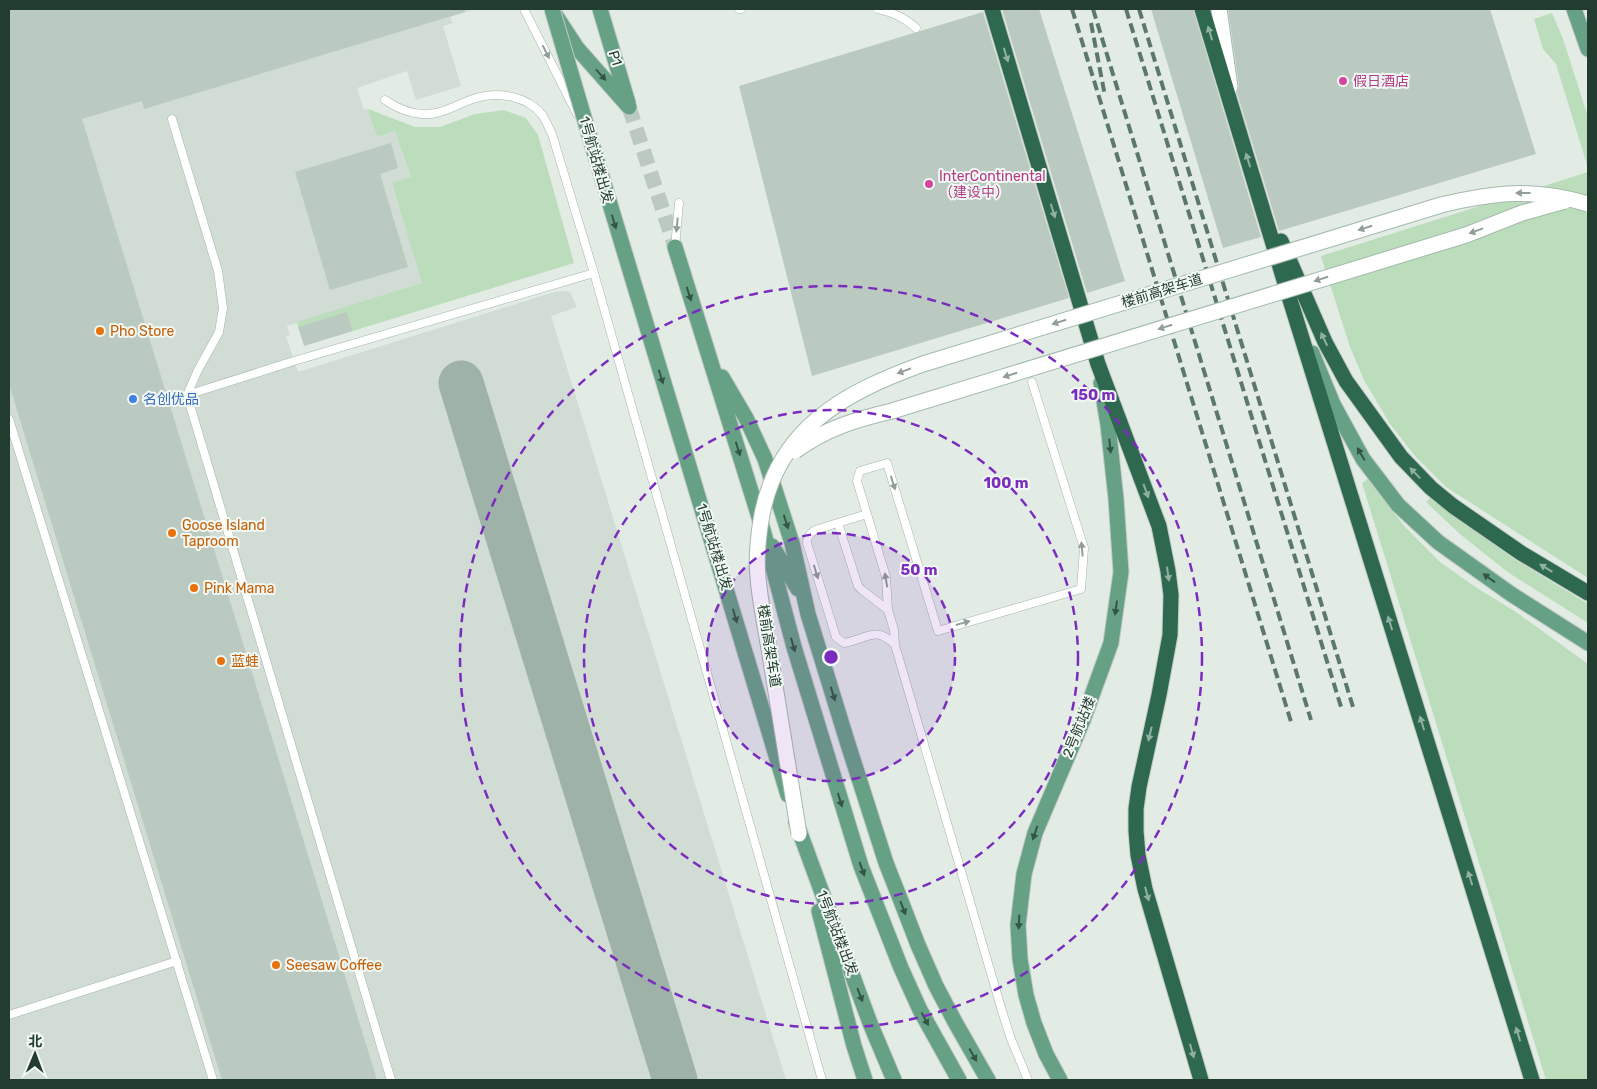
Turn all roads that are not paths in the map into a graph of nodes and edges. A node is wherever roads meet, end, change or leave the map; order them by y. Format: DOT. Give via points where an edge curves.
graph roads {
  1 [pos="524,9"];
  2 [pos="552,9"];
  3 [pos="600,9"];
  4 [pos="878,9"];
  5 [pos="992,9"];
  6 [pos="1202,9"];
  7 [pos="1219,9"];
  8 [pos="1574,9"];
  9 [pos="916,28"];
  10 [pos="1588,49"];
  11 [pos="385,100"];
  12 [pos="1234,113"];
  13 [pos="172,119"];
  14 [pos="591,142"];
  15 [pos="1254,180"];
  16 [pos="1572,199"];
  17 [pos="679,203"];
  18 [pos="1588,204"];
  19 [pos="674,247"];
  20 [pos="594,273"];
  21 [pos="1287,290"];
  22 [pos="708,351"];
  23 [pos="1098,364"];
  24 [pos="1032,382"];
  25 [pos="187,395"];
  26 [pos="9,419"];
  27 [pos="781,460"];
  28 [pos="867,514"];
  29 [pos="838,523"];
  30 [pos="763,530"];
  31 [pos="1588,593"];
  32 [pos="888,610"];
  33 [pos="808,614"];
  34 [pos="1588,643"];
  35 [pos="895,645"];
  36 [pos="799,834"];
  37 [pos="177,961"];
  38 [pos="9,1015"];
  39 [pos="213,1080"];
  40 [pos="391,1080"];
  41 [pos="822,1080"];
  42 [pos="866,1080"];
  43 [pos="894,1080"];
  44 [pos="960,1080"];
  45 [pos="988,1080"];
  46 [pos="1028,1080"];
  47 [pos="1060,1080"];
  48 [pos="1201,1080"];
  49 [pos="1532,1080"];
  1 -- 14 [label="lane, one-way, bridge"];
  2 -- 3 [label="main road, P1, one-way" via="577,48 629,107"];
  2 -- 14 [label="main road, 1号航站楼出发, bridge"];
  4 -- 9 [label="lane" via="906,19"];
  5 -- 23 [label="highway, one-way"];
  12 -- 6 [label="highway, one-way"];
  7 -- 12 [label="street"];
  8 -- 10 [label="main road"];
  11 -- 20 [label="lane" via="397,108 423,114 437,113 496,94 514,97 528,104 542,116 552,134"];
  15 -- 12 [label="highway, one-way"];
  13 -- 25 [label="lane" via="218,271 223,308 219,332"];
  14 -- 36 [label="main road, 1号航站楼出发, one-way, bridge"];
  15 -- 21 [label="highway"];
  31 -- 15 [label="highway, one-way" via="1521,553 1453,506 1401,457 1346,381 1325,342"];
  16 -- 18 [label="street, 楼前高架车道, bridge"];
  16 -- 27 [label="street, one-way, bridge" via="1522,212 1466,235 849,423 828,430"];
  16 -- 27 [label="street, 楼前高架车道, one-way, bridge" via="1547,194 1501,193 1441,205 923,364 891,376 823,414 804,431"];
  17 -- 19 [label="lane, one-way"];
  19 -- 22 [label="main road, one-way"];
  20 -- 25 [label="lane"];
  20 -- 41 [label="lane"];
  34 -- 21 [label="main road, one-way" via="1438,542 1398,505 1364,459 1333,404"];
  49 -- 21 [label="highway, one-way"];
  22 -- 30 [label="main road, one-way"];
  22 -- 33 [label="main road, one-way" via="765,459 792,543"];
  23 -- 47 [label="main road, 2号航站楼, one-way" via="1109,434 1121,572 1111,643 1083,720 1034,833 1024,874 1018,925 1026,995 1046,1054"];
  23 -- 48 [label="highway, one-way" via="1159,526 1168,570 1170,635 1139,788 1136,831 1145,889"];
  28 -- 24 [label="lane, one-way" via="856,481 860,471 887,463 938,631 1080,589 1084,548"];
  25 -- 40 [label="lane"];
  26 -- 37 [label="lane"];
  27 -- 36 [label="street, 楼前高架车道, bridge" via="764,503 759,531 758,576"];
  28 -- 29 [label="lane"];
  32 -- 28 [label="lane, one-way" via="886,577"];
  29 -- 32 [label="lane" via="858,586"];
  29 -- 35 [label="lane, one-way" via="815,530 807,538 836,637 844,643 880,634"];
  30 -- 33 [label="main road"];
  30 -- 44 [label="main road, one-way" via="794,646 861,866 920,1010"];
  32 -- 35 [label="lane"];
  33 -- 45 [label="main road, one-way" via="886,862 936,986"];
  35 -- 46 [label="lane" via="1002,1011"];
  36 -- 42 [label="main road" via="854,1046"];
  36 -- 43 [label="main road, 1号航站楼出发, one-way"];
  37 -- 38 [label="lane"];
  37 -- 39 [label="lane"];
}
